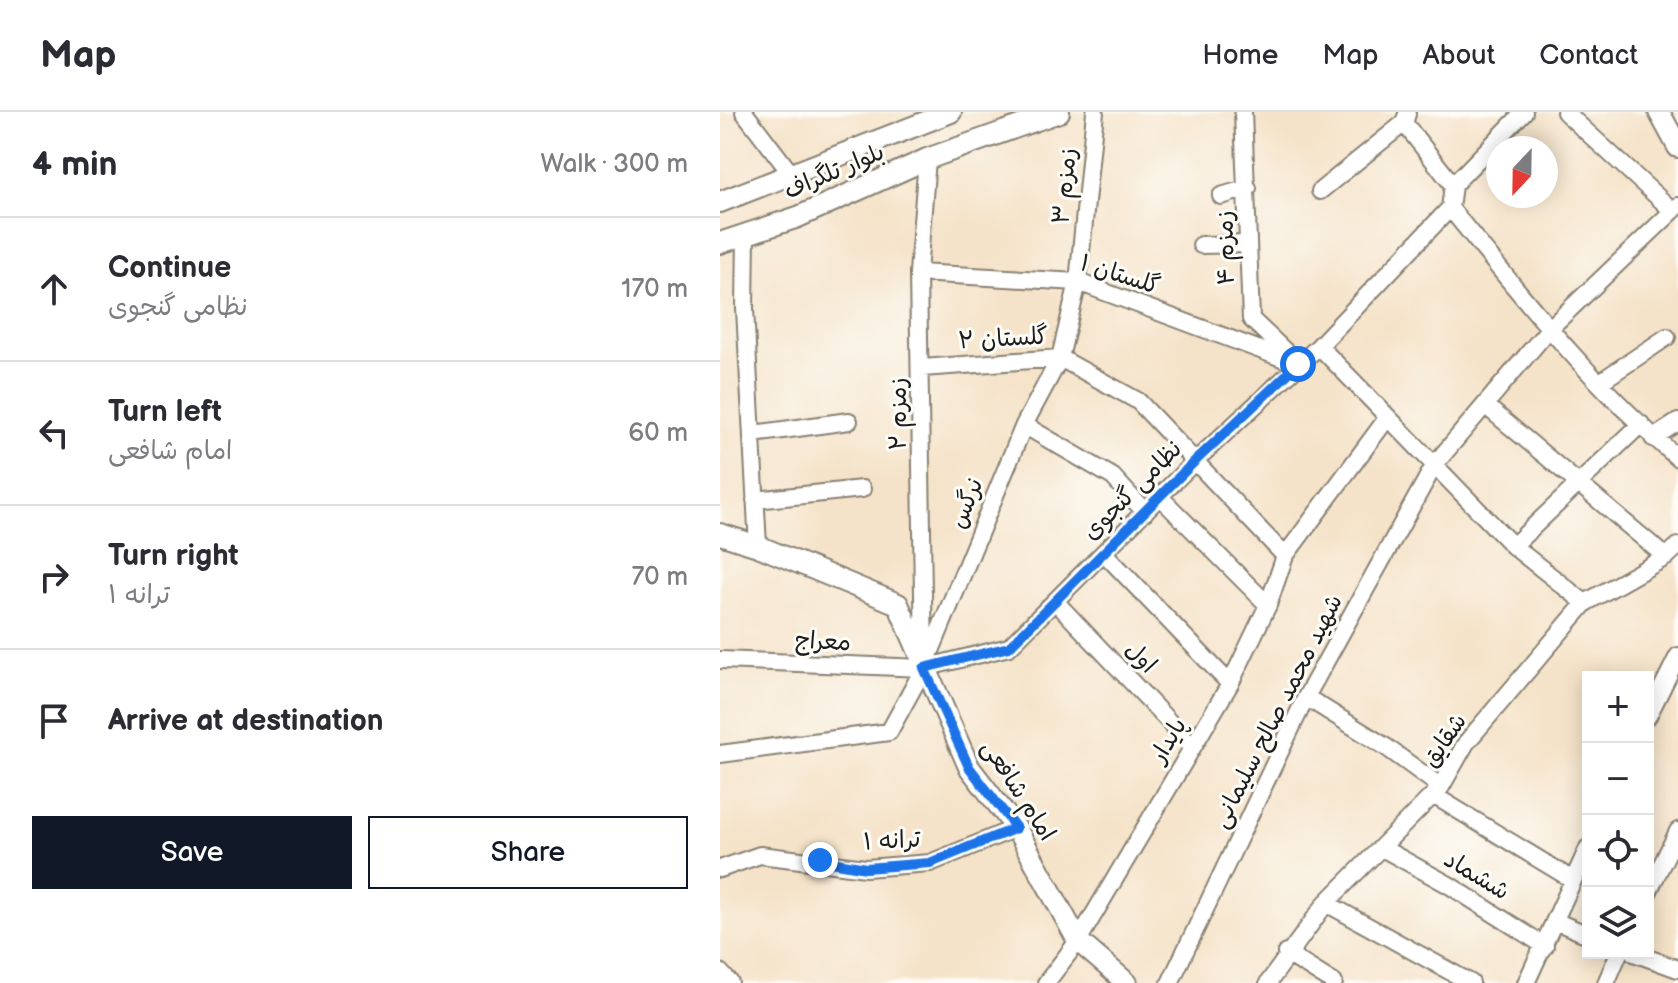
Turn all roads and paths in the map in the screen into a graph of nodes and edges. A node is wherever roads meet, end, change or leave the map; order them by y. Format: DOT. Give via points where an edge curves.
graph roads {
  1 [pos="744,112"];
  2 [pos="951,112"];
  3 [pos="1059,112"];
  4 [pos="1095,112"];
  5 [pos="1524,112"];
  6 [pos="1565,112"];
  7 [pos="1659,112"];
  8 [pos="1236,113"];
  9 [pos="923,117"];
  10 [pos="1406,117"];
  11 [pos="1677,140"];
  12 [pos="927,159"];
  13 [pos="792,175"];
  14 [pos="1453,185"];
  15 [pos="1248,188"];
  16 [pos="1320,191"];
  17 [pos="1221,196"];
  18 [pos="720,202"];
  19 [pos="1450,208"];
  20 [pos="1676,208"];
  21 [pos="746,233"];
  22 [pos="720,243"];
  23 [pos="1247,244"];
  24 [pos="1201,245"];
  25 [pos="918,273"];
  26 [pos="1078,282"];
  27 [pos="1549,329"];
  28 [pos="1667,337"];
  29 [pos="1319,346"];
  30 [pos="1060,358"];
  31 [pos="1298,364"];
  32 [pos="922,368"];
  33 [pos="1600,382"];
  34 [pos="1485,405"];
  35 [pos="1388,417"];
  36 [pos="849,421"];
  37 [pos="1678,422"];
  38 [pos="1641,424"];
  39 [pos="1024,425"];
  40 [pos="753,434"];
  41 [pos="1653,438"];
  42 [pos="1678,458"];
  43 [pos="1194,462"];
  44 [pos="1435,464"];
  45 [pos="1580,484"];
  46 [pos="862,489"];
  47 [pos="1160,497"];
  48 [pos="755,500"];
  49 [pos="1145,512"];
  50 [pos="720,534"];
  51 [pos="758,546"];
  52 [pos="1513,546"];
  53 [pos="1672,551"];
  54 [pos="1104,553"];
  55 [pos="1285,556"];
  56 [pos="1056,602"];
  57 [pos="1585,603"];
  58 [pos="1268,605"];
  59 [pos="1678,656"];
  60 [pos="720,660"];
  61 [pos="924,668"];
  62 [pos="1230,684"];
  63 [pos="1671,686"];
  64 [pos="1306,697"];
  65 [pos="1654,708"];
  66 [pos="1192,746"];
  67 [pos="720,754"];
  68 [pos="1437,791"];
  69 [pos="1016,828"];
  70 [pos="1678,831"];
  71 [pos="1382,848"];
  72 [pos="1582,861"];
  73 [pos="720,869"];
  74 [pos="1573,880"];
  75 [pos="1651,887"];
  76 [pos="1326,903"];
  77 [pos="1555,921"];
  78 [pos="1582,932"];
  79 [pos="1078,941"];
  80 [pos="1545,946"];
  81 [pos="1286,953"];
  82 [pos="1616,959"];
  83 [pos="1650,959"];
  84 [pos="1678,969"];
  85 [pos="720,972"];
  86 [pos="730,983"];
  87 [pos="1046,983"];
  88 [pos="1127,983"];
  89 [pos="1170,983"];
  90 [pos="1268,983"];
  91 [pos="1334,983"];
  92 [pos="1471,983"];
  93 [pos="1526,983"];
  94 [pos="1606,983"];
  1 -- 13 [label="street"];
  2 -- 9 [label="street, بلوار تلگراف"];
  3 -- 12 [label="street, بلوار تلگراف"];
  4 -- 26 [label="street, زمزم ۳"];
  5 -- 14 [label="street"];
  6 -- 20 [label="street"];
  7 -- 11 [label="street"];
  8 -- 15 [label="street, زمزم ۴"];
  9 -- 13 [label="street, بلوار تلگراف"];
  10 -- 14 [label="street"];
  10 -- 16 [label="street"];
  12 -- 21 [label="street, بلوار تلگراف" via="798,217"];
  12 -- 25 [label="street, زمزم ۲"];
  13 -- 18 [label="street, بلوار تلگراف"];
  14 -- 19 [label="street"];
  15 -- 17 [label="street"];
  15 -- 23 [label="street, زمزم ۴"];
  19 -- 27 [label="street"];
  19 -- 29 [label="street, نظامی گنجوی"];
  20 -- 27 [label="street, شهید محمد صالح سلیمانی"];
  21 -- 22 [label="street, بلوار تلگراف"];
  21 -- 40 [label="street"];
  23 -- 24 [label="street"];
  23 -- 31 [label="street, زمزم ۴" via="1251,319"];
  25 -- 26 [label="street, گلستان ۱"];
  25 -- 32 [label="street, زمزم ۲"];
  26 -- 30 [label="street, زمزم ۳"];
  26 -- 31 [label="street, گلستان ۱"];
  27 -- 33 [label="street"];
  27 -- 34 [label="street, شهید محمد صالح سلیمانی"];
  28 -- 33 [label="street"];
  29 -- 31 [label="street, نظامی گنجوی"];
  29 -- 35 [label="street"];
  30 -- 32 [label="street, گلستان ۲"];
  30 -- 39 [label="street, نرگس"];
  30 -- 43 [label="street, گلستان ۲" via="1138,401"];
  31 -- 43 [label="street, نظامی گنجوی"];
  32 -- 61 [label="street, زمزم ۲"];
  33 -- 38 [label="street"];
  34 -- 44 [label="street, شهید محمد صالح سلیمانی"];
  34 -- 45 [label="street"];
  35 -- 44 [label="street"];
  35 -- 55 [label="street, پایدار"];
  36 -- 40 [label="street"];
  37 -- 41 [label="street"];
  38 -- 41 [label="street"];
  38 -- 45 [label="street"];
  39 -- 49 [label="street" via="1113,477"];
  39 -- 61 [label="street, نرگس"];
  40 -- 48 [label="street"];
  41 -- 42 [label="street"];
  43 -- 47 [label="street, نظامی گنجوی"];
  43 -- 55 [label="street, گلستان ۲"];
  44 -- 52 [label="street"];
  44 -- 64 [label="street, شهید محمد صالح سلیمانی"];
  45 -- 52 [label="street"];
  45 -- 53 [label="street"];
  46 -- 48 [label="street"];
  47 -- 49 [label="street, نظامی گنجوی"];
  47 -- 58 [label="street"];
  48 -- 51 [label="street"];
  49 -- 54 [label="street, نظامی گنجوی"];
  50 -- 51 [label="street, امام شافعی"];
  51 -- 61 [label="street, امام شافعی" via="898,604"];
  52 -- 57 [label="street"];
  53 -- 57 [label="street, شقایق"];
  54 -- 56 [label="street, نظامی گنجوی"];
  54 -- 62 [label="street"];
  55 -- 58 [label="street, پایدار"];
  56 -- 61 [label="street, نظامی گنجوی" via="1009,647"];
  56 -- 66 [label="street, اول"];
  57 -- 68 [label="street, شقایق" via="1466,743"];
  58 -- 62 [label="street, پایدار"];
  59 -- 63 [label="street"];
  60 -- 61 [label="street, معراج"];
  61 -- 67 [label="street" via="889,732"];
  61 -- 69 [label="street, امام شافعی" via="969,767"];
  62 -- 66 [label="street, پایدار"];
  63 -- 65 [label="street"];
  64 -- 68 [label="street" via="1386,747"];
  64 -- 89 [label="street, شهید محمد صالح سلیمانی"];
  66 -- 79 [label="street, پایدار"];
  68 -- 71 [label="street, شقایق"];
  68 -- 74 [label="street"];
  69 -- 73 [label="street, ترانه ۱" via="930,863 866,868 760,855"];
  69 -- 79 [label="street, امام شافعی"];
  70 -- 75 [label="street"];
  71 -- 76 [label="street, شقایق"];
  71 -- 80 [label="street, ششماد"];
  72 -- 74 [label="street"];
  74 -- 77 [label="street"];
  76 -- 81 [label="street, شقایق"];
  76 -- 92 [label="street"];
  77 -- 78 [label="street"];
  77 -- 80 [label="street"];
  79 -- 87 [label="street, پایدار"];
  79 -- 88 [label="street, امام شافعی"];
  80 -- 93 [label="street"];
  81 -- 90 [label="street, شقایق"];
  81 -- 91 [label="street"];
  82 -- 94 [label="street"];
  83 -- 84 [label="street"];
  85 -- 86 [label="street"];
}
